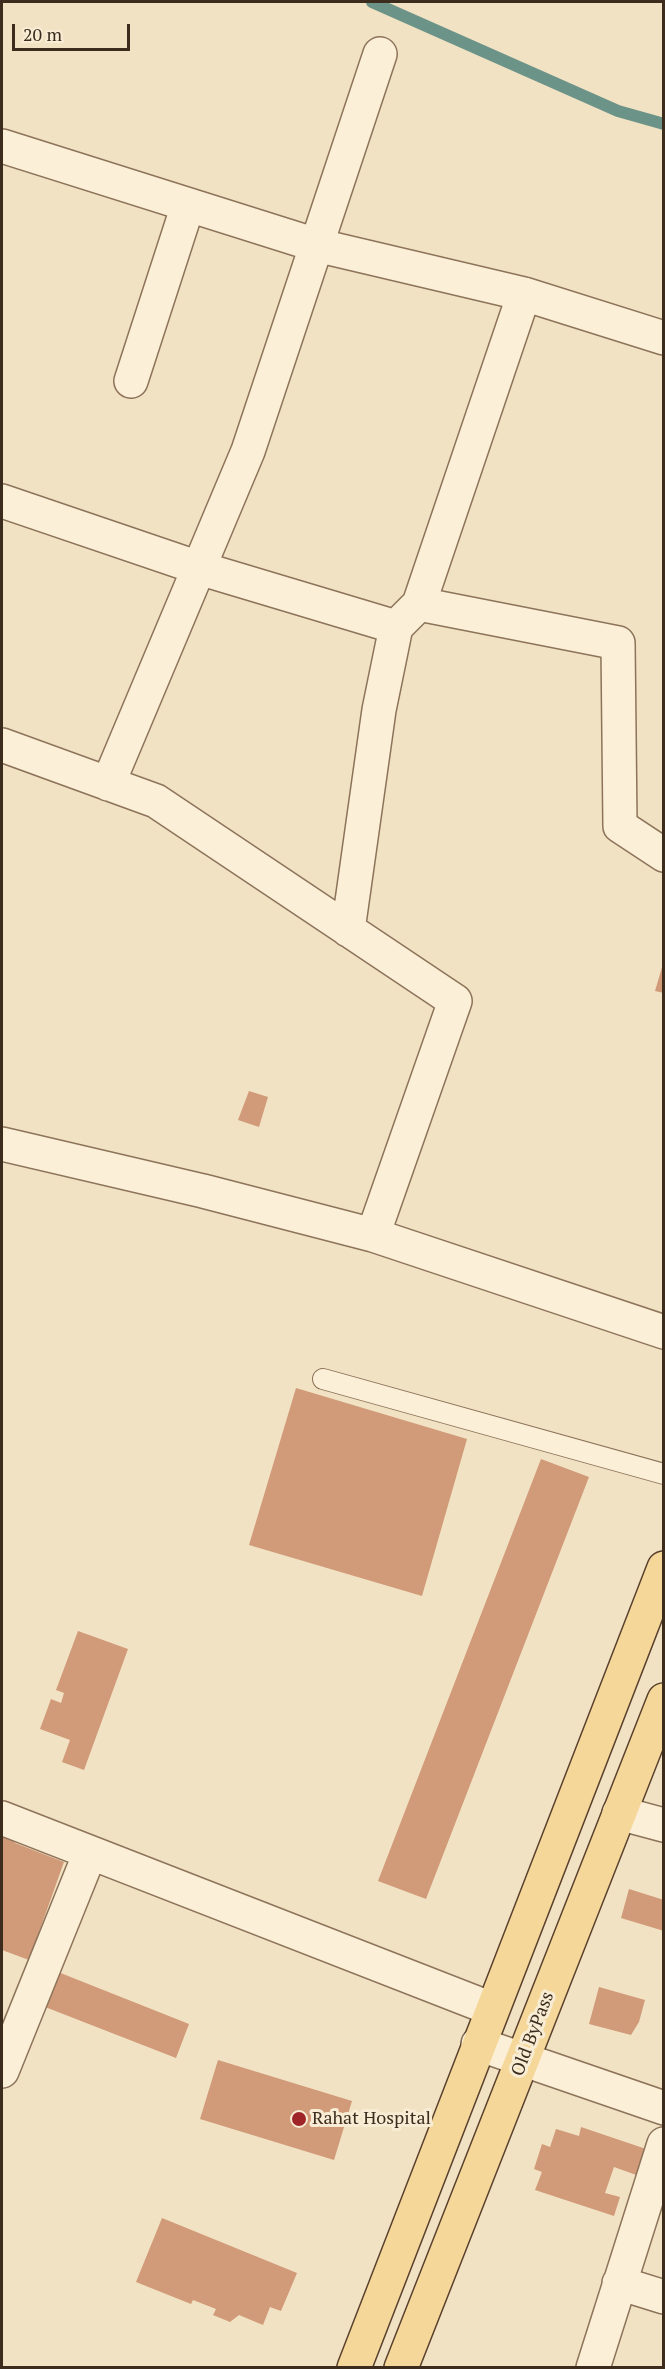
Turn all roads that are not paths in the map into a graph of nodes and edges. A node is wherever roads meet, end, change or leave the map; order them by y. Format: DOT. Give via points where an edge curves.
graph roads {
  1 [pos="380,54"];
  2 [pos="2,146"];
  3 [pos="188,205"];
  4 [pos="316,245"];
  5 [pos="524,294"];
  6 [pos="663,338"];
  7 [pos="130,381"];
  8 [pos="2,501"];
  9 [pos="199,568"];
  10 [pos="419,604"];
  11 [pos="396,627"];
  12 [pos="2,745"];
  13 [pos="108,784"];
  14 [pos="663,855"];
  15 [pos="348,930"];
  16 [pos="2,1144"];
  17 [pos="373,1235"];
  18 [pos="663,1332"];
  19 [pos="323,1379"];
  20 [pos="663,1474"];
  21 [pos="663,1568"];
  22 [pos="663,1700"];
  23 [pos="619,1813"];
  24 [pos="2,1818"];
  25 [pos="663,1825"];
  26 [pos="90,1853"];
  27 [pos="492,2009"];
  28 [pos="478,2044"];
  29 [pos="522,2060"];
  30 [pos="2,2071"];
  31 [pos="663,2108"];
  32 [pos="663,2144"];
  33 [pos="619,2283"];
  34 [pos="663,2298"];
  35 [pos="354,2367"];
  36 [pos="401,2367"];
  37 [pos="593,2367"];
  1 -- 4 [label="street"];
  2 -- 3 [label="street"];
  3 -- 4 [label="street"];
  3 -- 7 [label="street"];
  4 -- 5 [label="street"];
  4 -- 9 [label="street" via="248,451"];
  5 -- 6 [label="street"];
  5 -- 10 [label="street"];
  8 -- 9 [label="street"];
  9 -- 11 [label="street"];
  9 -- 13 [label="street"];
  10 -- 11 [label="street"];
  10 -- 14 [label="street" via="618,643 620,826"];
  11 -- 15 [label="street" via="379,710"];
  12 -- 13 [label="street"];
  13 -- 15 [label="street" via="156,801"];
  15 -- 17 [label="street" via="455,1001"];
  16 -- 17 [label="street"];
  17 -- 18 [label="street"];
  19 -- 20 [label="lane"];
  21 -- 27 [label="main road"];
  22 -- 23 [label="main road, Old ByPass"];
  23 -- 25 [label="street"];
  23 -- 29 [label="main road, Old ByPass"];
  24 -- 26 [label="street"];
  26 -- 27 [label="street"];
  26 -- 30 [label="street"];
  27 -- 28 [label="main road"];
  28 -- 29 [label="street"];
  28 -- 35 [label="main road"];
  29 -- 31 [label="street"];
  29 -- 36 [label="main road, Old ByPass"];
  32 -- 33 [label="street"];
  33 -- 34 [label="street"];
  33 -- 37 [label="street"];
}
